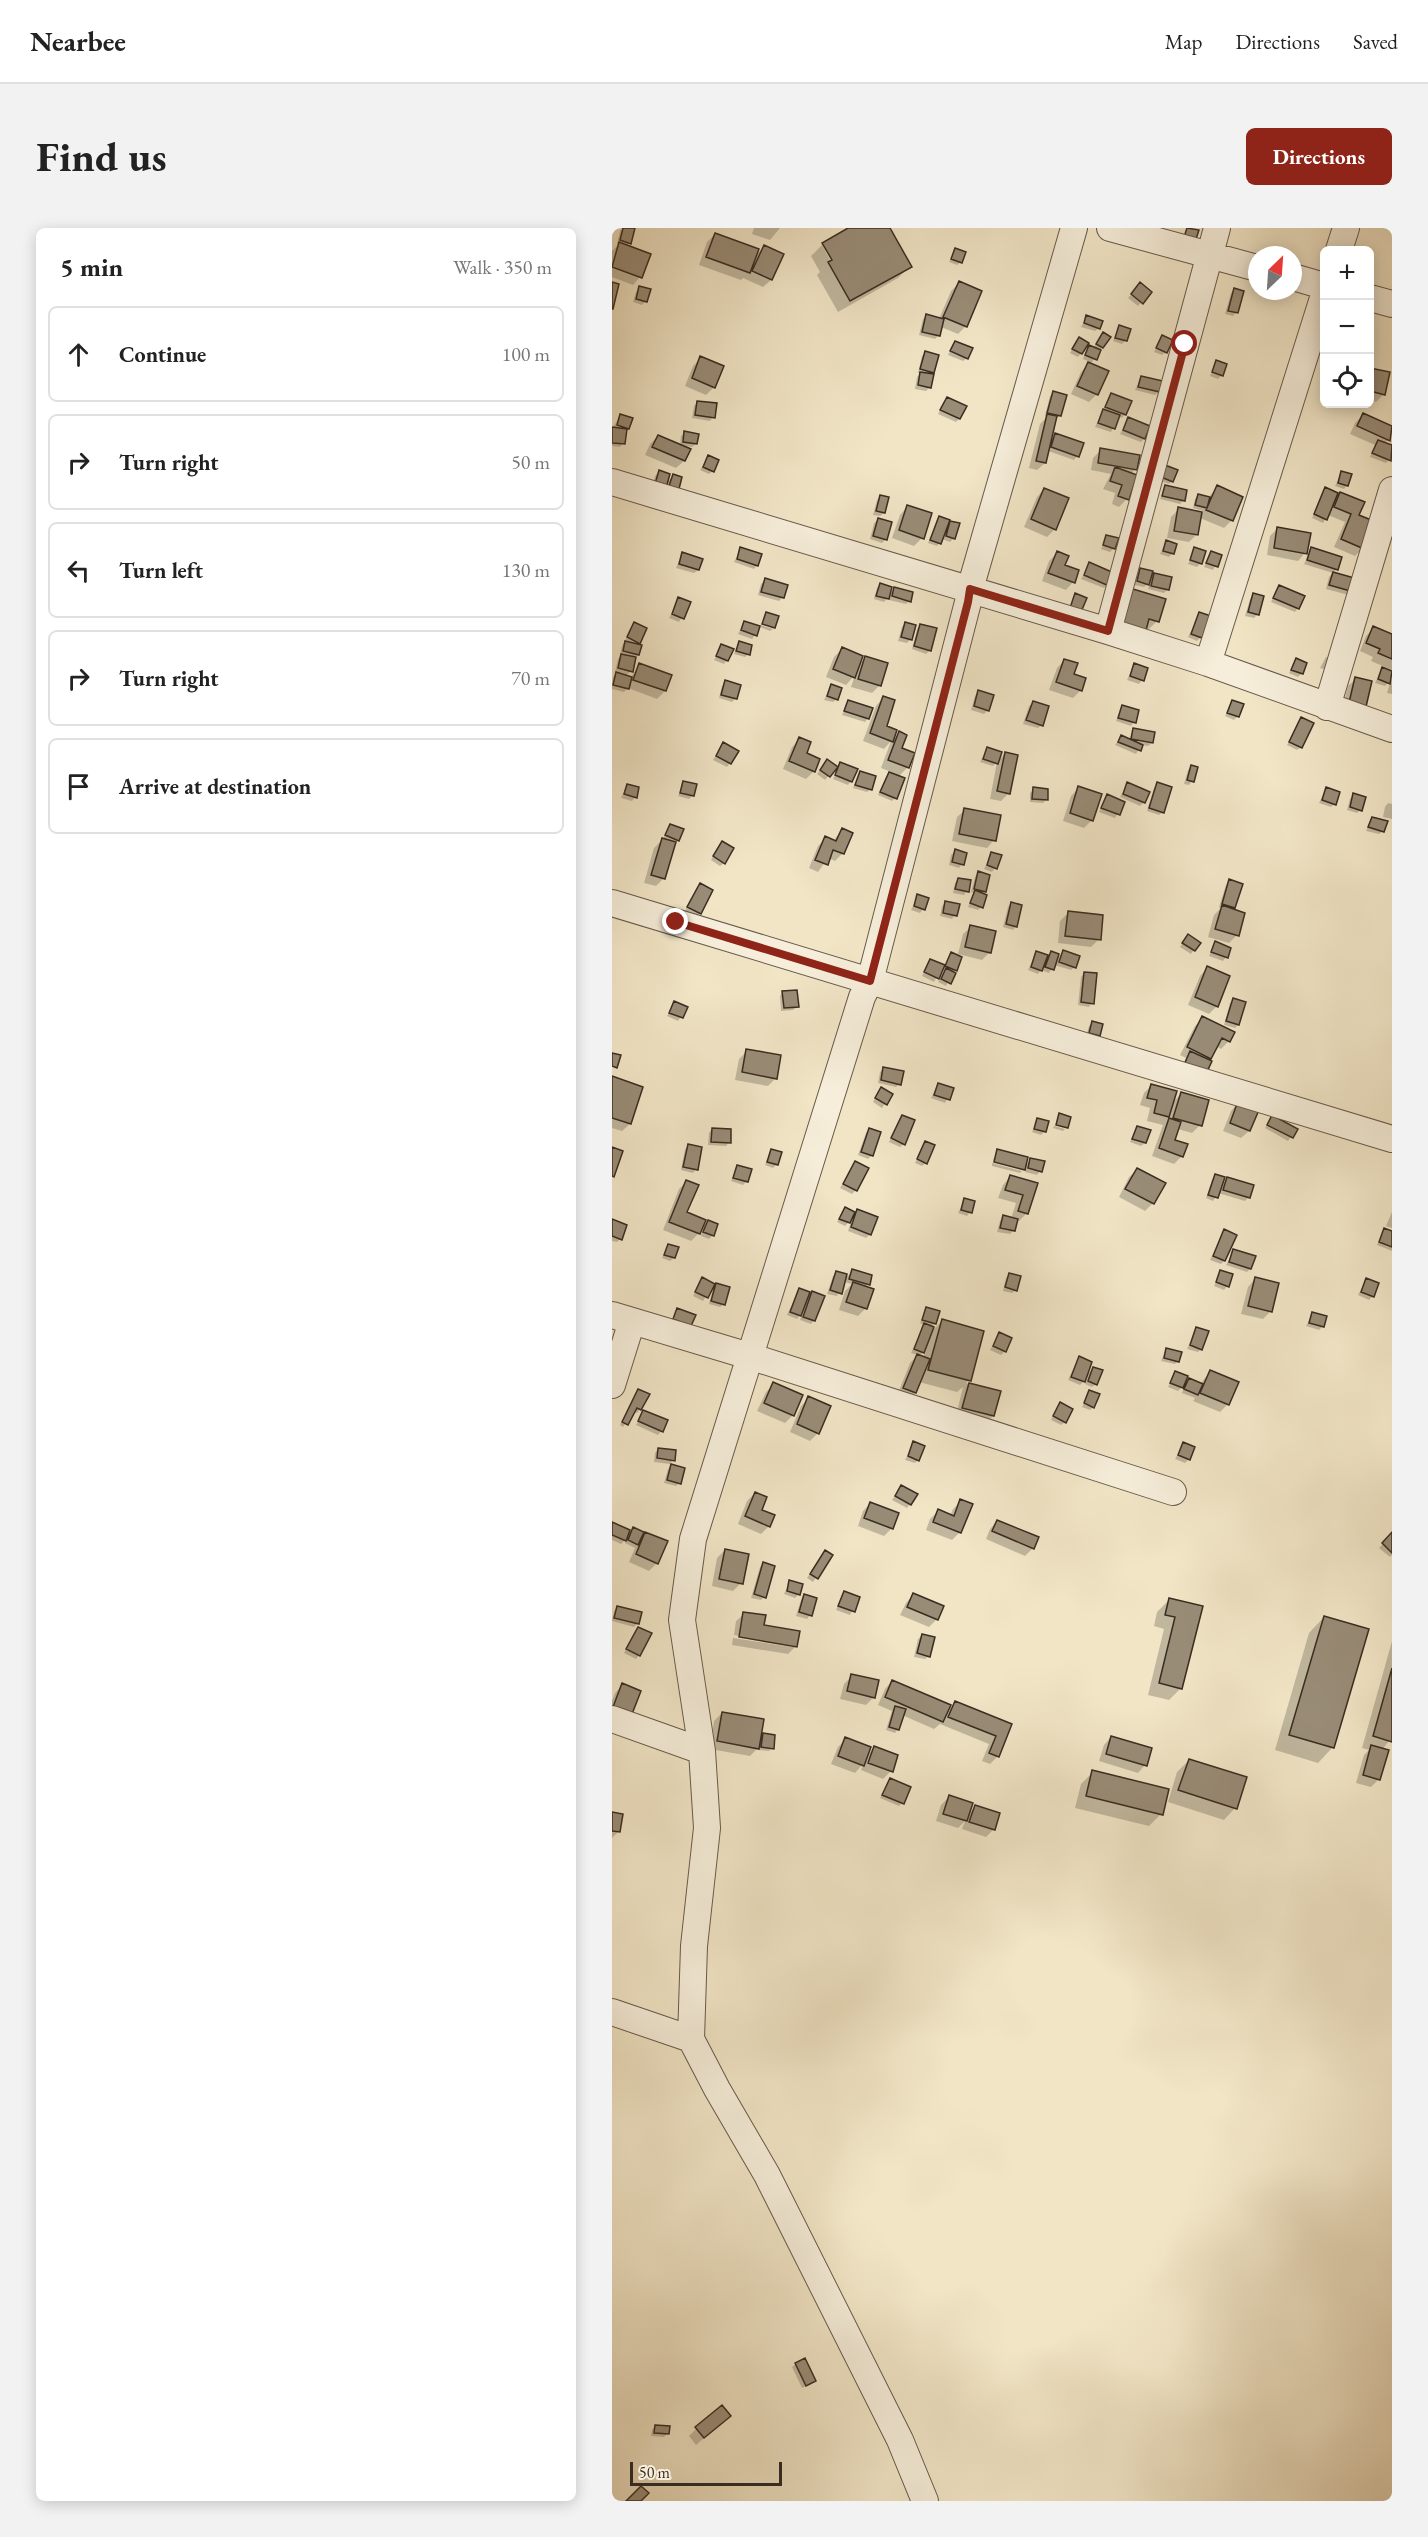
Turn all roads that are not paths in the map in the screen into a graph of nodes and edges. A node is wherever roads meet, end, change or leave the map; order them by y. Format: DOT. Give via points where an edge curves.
graph roads {
  1 [pos="1074,228"];
  2 [pos="1110,228"];
  3 [pos="1217,228"];
  4 [pos="1346,228"];
  5 [pos="1339,246"];
  6 [pos="1209,255"];
  7 [pos="1248,266"];
  8 [pos="1302,280"];
  9 [pos="1320,285"];
  10 [pos="1374,299"];
  11 [pos="1322,300"];
  12 [pos="1392,304"];
  13 [pos="612,482"];
  14 [pos="1392,490"];
  15 [pos="970,589"];
  16 [pos="1108,631"];
  17 [pos="1208,663"];
  18 [pos="1326,707"];
  19 [pos="1392,729"];
  20 [pos="612,903"];
  21 [pos="870,981"];
  22 [pos="1392,1139"];
  23 [pos="622,1318"];
  24 [pos="749,1356"];
  25 [pos="612,1385"];
  26 [pos="1173,1492"];
  27 [pos="612,1719"];
  28 [pos="702,1751"];
  29 [pos="612,2012"];
  30 [pos="691,2039"];
  31 [pos="925,2501"];
  1 -- 15 [label="street"];
  2 -- 6 [label="street"];
  3 -- 6 [label="street"];
  4 -- 5 [label="street"];
  6 -- 7 [label="street"];
  6 -- 16 [label="street"];
  8 -- 9 [label="street"];
  10 -- 12 [label="street"];
  11 -- 17 [label="street"];
  13 -- 15 [label="street"];
  14 -- 18 [label="street"];
  15 -- 16 [label="street"];
  15 -- 21 [label="street"];
  16 -- 17 [label="street"];
  17 -- 18 [label="street"];
  18 -- 19 [label="street"];
  20 -- 21 [label="street"];
  21 -- 22 [label="street"];
  21 -- 24 [label="street"];
  23 -- 24 [label="street"];
  23 -- 25 [label="street"];
  24 -- 26 [label="street"];
  24 -- 28 [label="street" via="693,1539 682,1620"];
  27 -- 28 [label="street"];
  28 -- 30 [label="street" via="707,1828 694,1946"];
  29 -- 30 [label="street"];
  30 -- 31 [label="street" via="768,2175 900,2440"];
}
